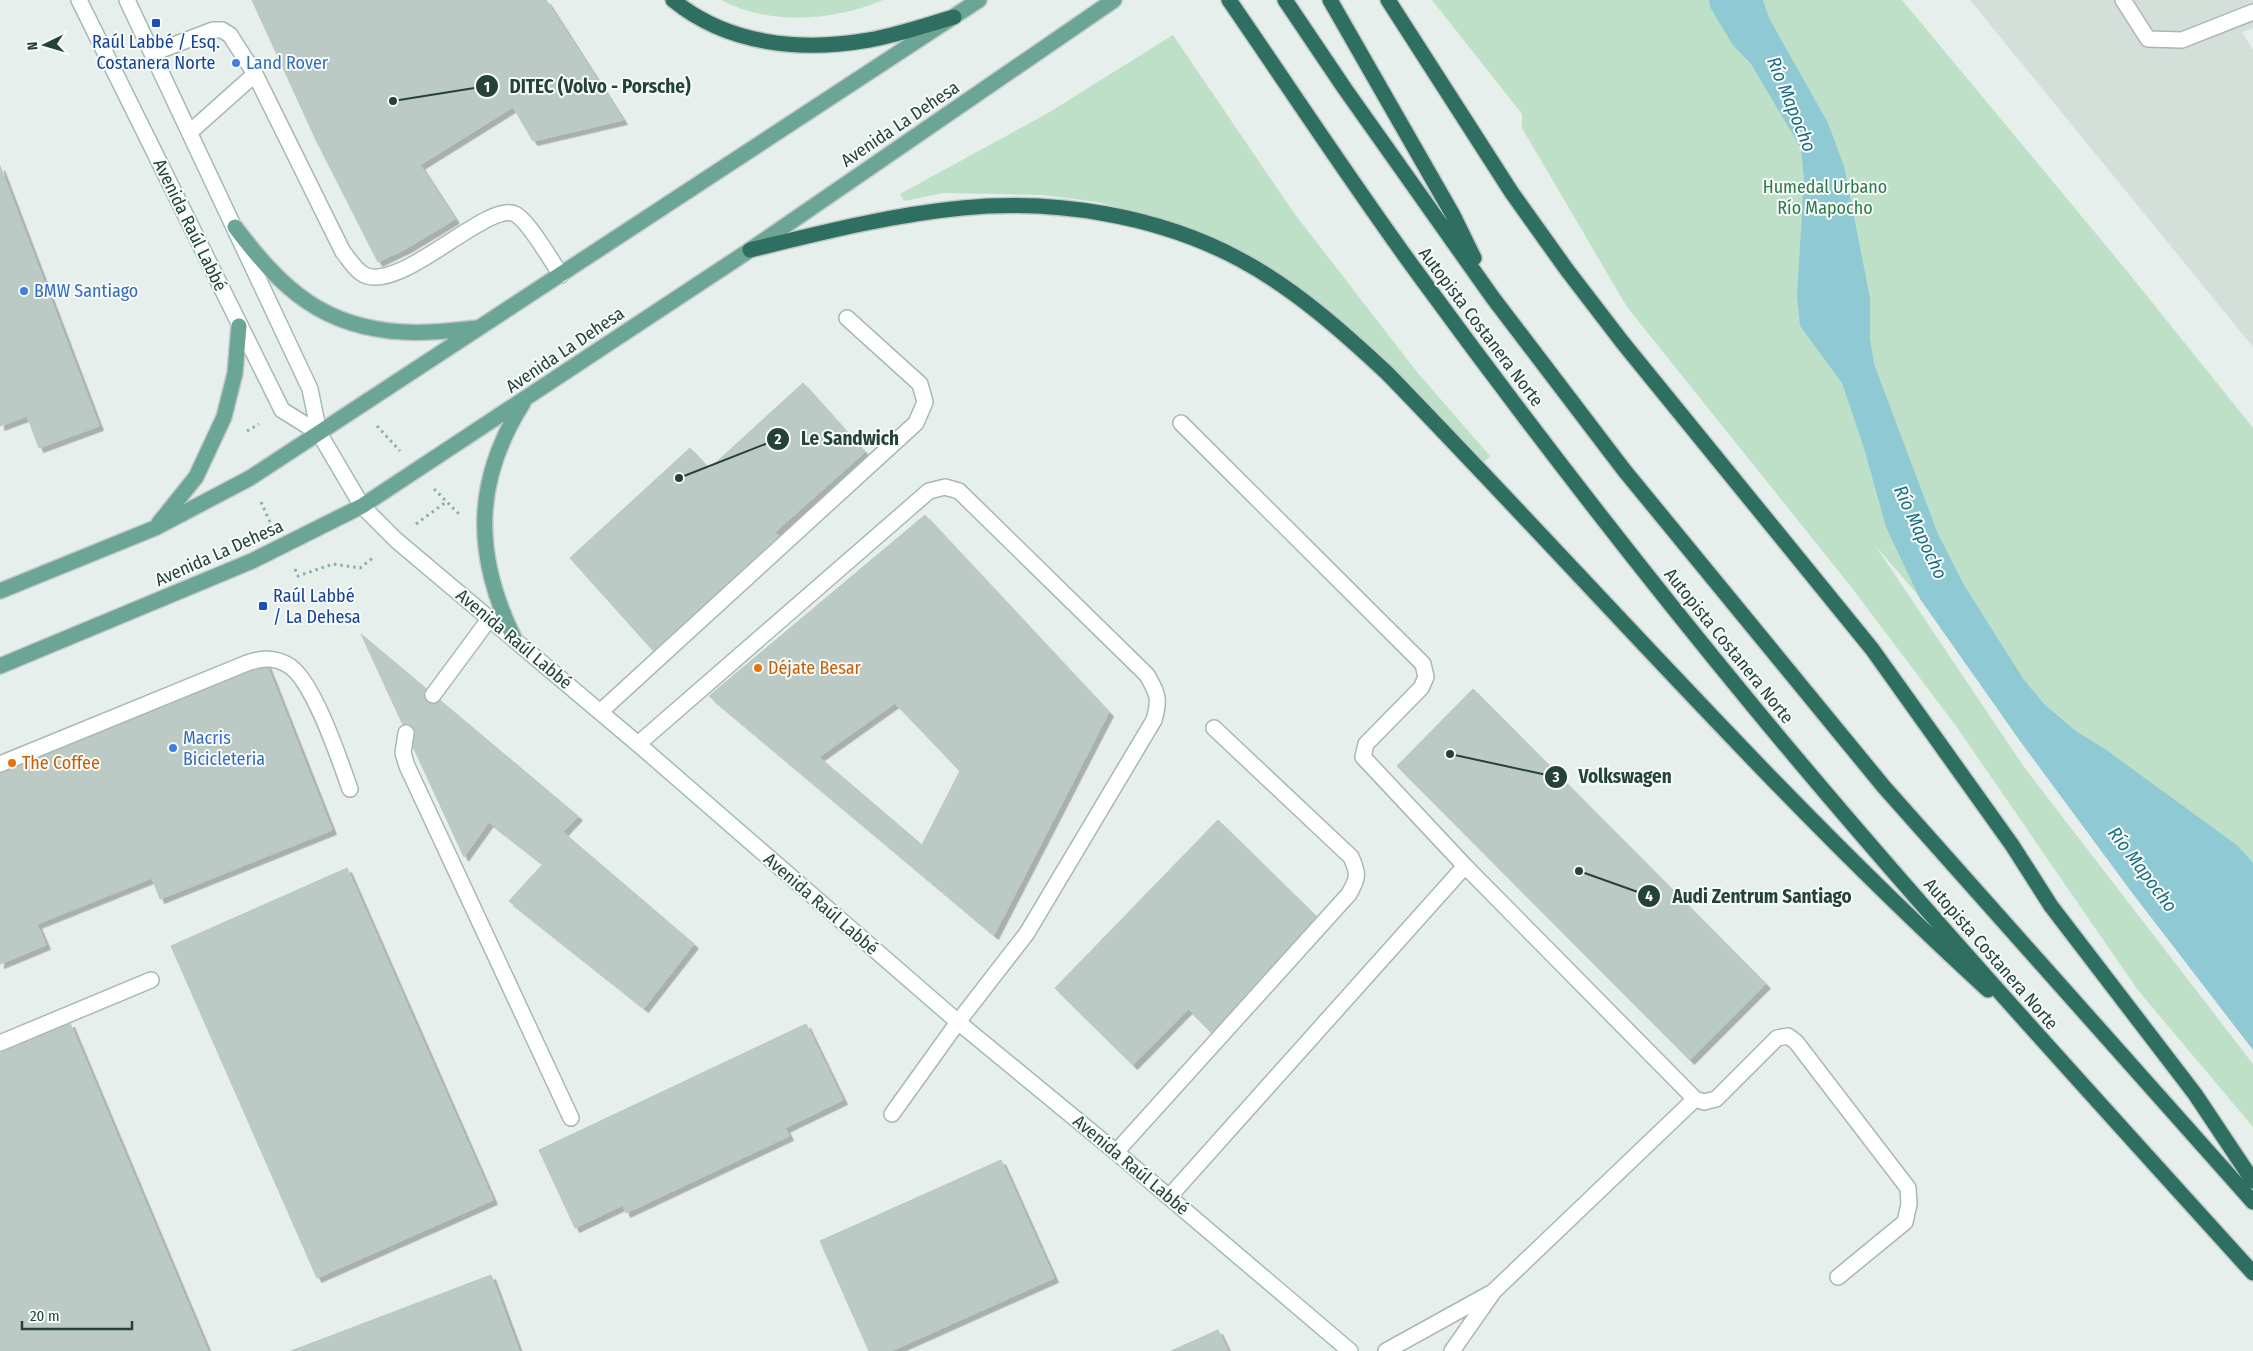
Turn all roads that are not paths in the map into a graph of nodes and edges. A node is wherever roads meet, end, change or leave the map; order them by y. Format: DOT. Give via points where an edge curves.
graph roads {
  1 [pos="79,0"];
  2 [pos="127,0"];
  3 [pos="673,0"];
  4 [pos="979,0"];
  5 [pos="1114,0"];
  6 [pos="1229,0"];
  7 [pos="1285,0"];
  8 [pos="1330,0"];
  9 [pos="1388,0"];
  10 [pos="2123,0"];
  11 [pos="2253,12"];
  12 [pos="954,17"];
  13 [pos="153,53"];
  14 [pos="255,74"];
  15 [pos="190,132"];
  16 [pos="235,227"];
  17 [pos="750,250"];
  18 [pos="561,275"];
  19 [pos="1493,298"];
  20 [pos="847,318"];
  21 [pos="239,326"];
  22 [pos="481,327"];
  23 [pos="526,399"];
  24 [pos="1181,423"];
  25 [pos="319,433"];
  26 [pos="362,506"];
  27 [pos="155,528"];
  28 [pos="0,591"];
  29 [pos="490,618"];
  30 [pos="514,638"];
  31 [pos="0,666"];
  32 [pos="433,695"];
  33 [pos="600,712"];
  34 [pos="1214,728"];
  35 [pos="406,733"];
  36 [pos="638,744"];
  37 [pos="0,764"];
  38 [pos="350,789"];
  39 [pos="1466,866"];
  40 [pos="151,980"];
  41 [pos="958,1022"];
  42 [pos="2042,1039"];
  43 [pos="0,1044"];
  44 [pos="1695,1099"];
  45 [pos="892,1114"];
  46 [pos="571,1118"];
  47 [pos="1116,1152"];
  48 [pos="2253,1181"];
  49 [pos="1169,1197"];
  50 [pos="2253,1202"];
  51 [pos="2253,1273"];
  52 [pos="1838,1277"];
  53 [pos="1494,1291"];
  54 [pos="1350,1351"];
  55 [pos="1386,1351"];
  56 [pos="1452,1351"];
  1 -- 21 [label="main road, Avenida Raúl Labbé"];
  2 -- 13 [label="main road, Avenida Raúl Labbé"];
  3 -- 12 [label="highway" via="726,31 753,39 792,44 871,40"];
  4 -- 12 [label="main road"];
  5 -- 17 [label="main road, Avenida La Dehesa"];
  6 -- 42 [label="highway, Autopista Costanera Norte" via="1414,269 1594,508 1806,769"];
  7 -- 19 [label="highway, Autopista Costanera Norte"];
  8 -- 19 [label="highway" via="1453,215"];
  9 -- 48 [label="highway" via="1512,193 1567,270 1872,649 2052,906 2194,1094"];
  10 -- 11 [label="main road" via="2148,39 2182,40"];
  12 -- 18 [label="main road"];
  13 -- 14 [label="main road" via="213,30 222,30 230,35"];
  13 -- 15 [label="main road, Avenida Raúl Labbé"];
  14 -- 15 [label="main road"];
  14 -- 18 [label="main road" via="343,252 366,276 381,277 398,272 500,213 508,212 522,219"];
  15 -- 16 [label="main road, Avenida Raúl Labbé"];
  16 -- 22 [label="main road" via="282,282 319,310 346,323 405,332"];
  16 -- 25 [label="main road, Avenida Raúl Labbé" via="310,389"];
  17 -- 23 [label="main road, Avenida La Dehesa"];
  17 -- 42 [label="highway" via="919,213 1006,206 1058,208 1160,227 1225,252 1278,282 1351,339 1387,373 1782,791 1917,925"];
  18 -- 22 [label="main road"];
  19 -- 50 [label="highway, Autopista Costanera Norte" via="1624,470 1884,787"];
  20 -- 33 [label="main road" via="920,384 925,402 916,423"];
  21 -- 25 [label="main road, Avenida Raúl Labbé" via="282,410"];
  21 -- 27 [label="main road" via="235,372 224,417 196,477"];
  22 -- 25 [label="main road"];
  23 -- 26 [label="main road, Avenida La Dehesa"];
  23 -- 30 [label="main road" via="498,450 485,507 490,575 499,608"];
  24 -- 39 [label="main road" via="1423,664 1426,677 1421,688 1366,744 1363,757"];
  25 -- 26 [label="main road, Avenida Raúl Labbé"];
  25 -- 27 [label="main road" via="250,478"];
  26 -- 29 [label="main road, Avenida Raúl Labbé" via="396,540"];
  26 -- 31 [label="main road, Avenida La Dehesa" via="252,561"];
  27 -- 28 [label="main road"];
  29 -- 30 [label="main road, Avenida Raúl Labbé"];
  29 -- 32 [label="main road"];
  30 -- 33 [label="main road, Avenida Raúl Labbé"];
  33 -- 36 [label="main road, Avenida Raúl Labbé"];
  34 -- 47 [label="main road" via="1351,857 1358,870 1356,883"];
  35 -- 46 [label="main road" via="403,753 407,766"];
  36 -- 41 [label="main road, Avenida Raúl Labbé"];
  36 -- 41 [label="main road" via="929,491 945,487 959,491 1146,675 1156,690 1159,702 1154,720 1032,926"];
  37 -- 38 [label="main road" via="262,658 290,665 304,682 320,711"];
  39 -- 44 [label="main road"];
  39 -- 49 [label="main road"];
  40 -- 43 [label="main road"];
  41 -- 45 [label="main road"];
  41 -- 47 [label="main road, Avenida Raúl Labbé"];
  42 -- 51 [label="highway, Autopista Costanera Norte"];
  44 -- 52 [label="main road" via="1704,1102 1716,1099 1777,1038 1788,1036 1796,1042 1908,1188 1905,1222"];
  44 -- 53 [label="main road"];
  47 -- 49 [label="main road, Avenida Raúl Labbé"];
  49 -- 54 [label="main road, Avenida Raúl Labbé"];
  53 -- 55 [label="main road"];
  53 -- 56 [label="main road"];
}
